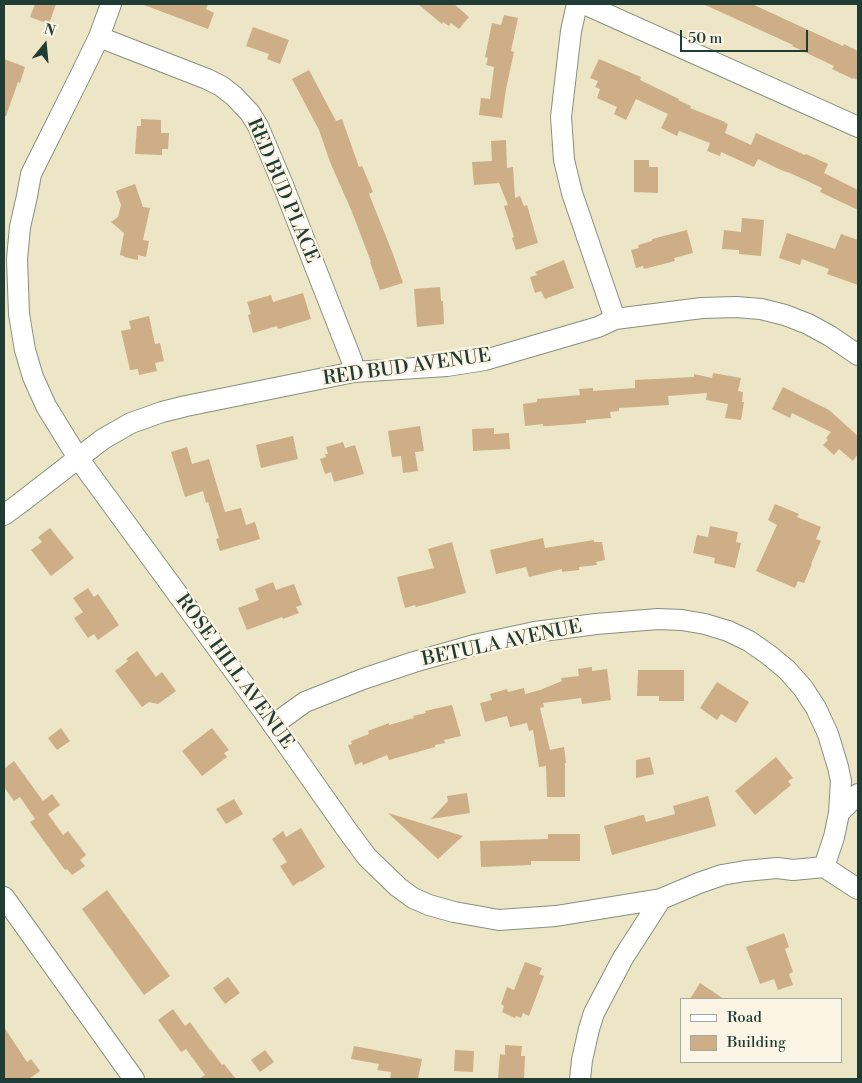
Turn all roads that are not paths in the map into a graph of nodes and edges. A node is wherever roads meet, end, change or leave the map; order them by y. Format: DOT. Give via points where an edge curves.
graph roads {
  1 [pos="111,4"];
  2 [pos="577,4"];
  3 [pos="584,4"];
  4 [pos="99,36"];
  5 [pos="858,127"];
  6 [pos="615,319"];
  7 [pos="858,355"];
  8 [pos="354,372"];
  9 [pos="78,458"];
  10 [pos="4,514"];
  11 [pos="273,724"];
  12 [pos="858,794"];
  13 [pos="839,812"];
  14 [pos="824,867"];
  15 [pos="858,890"];
  16 [pos="4,897"];
  17 [pos="662,899"];
  18 [pos="134,1079"];
  19 [pos="580,1079"];
  1 -- 4 [label="street, ROSE HILL AVENUE"];
  2 -- 6 [label="street" via="561,117 564,160"];
  3 -- 5 [label="street"];
  4 -- 8 [label="street, RED BUD PLACE" via="221,86 250,113 286,194"];
  4 -- 9 [label="street, ROSE HILL AVENUE" via="32,174 20,227 17,259 19,314 33,377 46,406"];
  6 -- 7 [label="street, RED BUD AVENUE" via="702,308 761,310 808,324"];
  6 -- 8 [label="street, RED BUD AVENUE" via="598,327 485,360 447,366"];
  8 -- 9 [label="street, RED BUD AVENUE" via="162,412 131,423"];
  9 -- 10 [label="street, RED BUD AVENUE"];
  9 -- 11 [label="street, ROSE HILL AVENUE"];
  11 -- 13 [label="street, BETULA AVENUE" via="305,702 363,679 474,646 535,632 596,624 682,620 705,624 749,641 781,665 803,688 828,734 838,767 841,781"];
  11 -- 17 [label="street, ROSE HILL AVENUE" via="367,856 413,898 454,912 499,920 556,916"];
  12 -- 13 [label="street"];
  13 -- 14 [label="street, BETULA AVENUE"];
  14 -- 15 [label="street"];
  14 -- 17 [label="street, ROSE HILL AVENUE" via="737,872 699,883"];
  16 -- 18 [label="street"];
  17 -- 19 [label="street" via="623,958 594,1013"];
}
